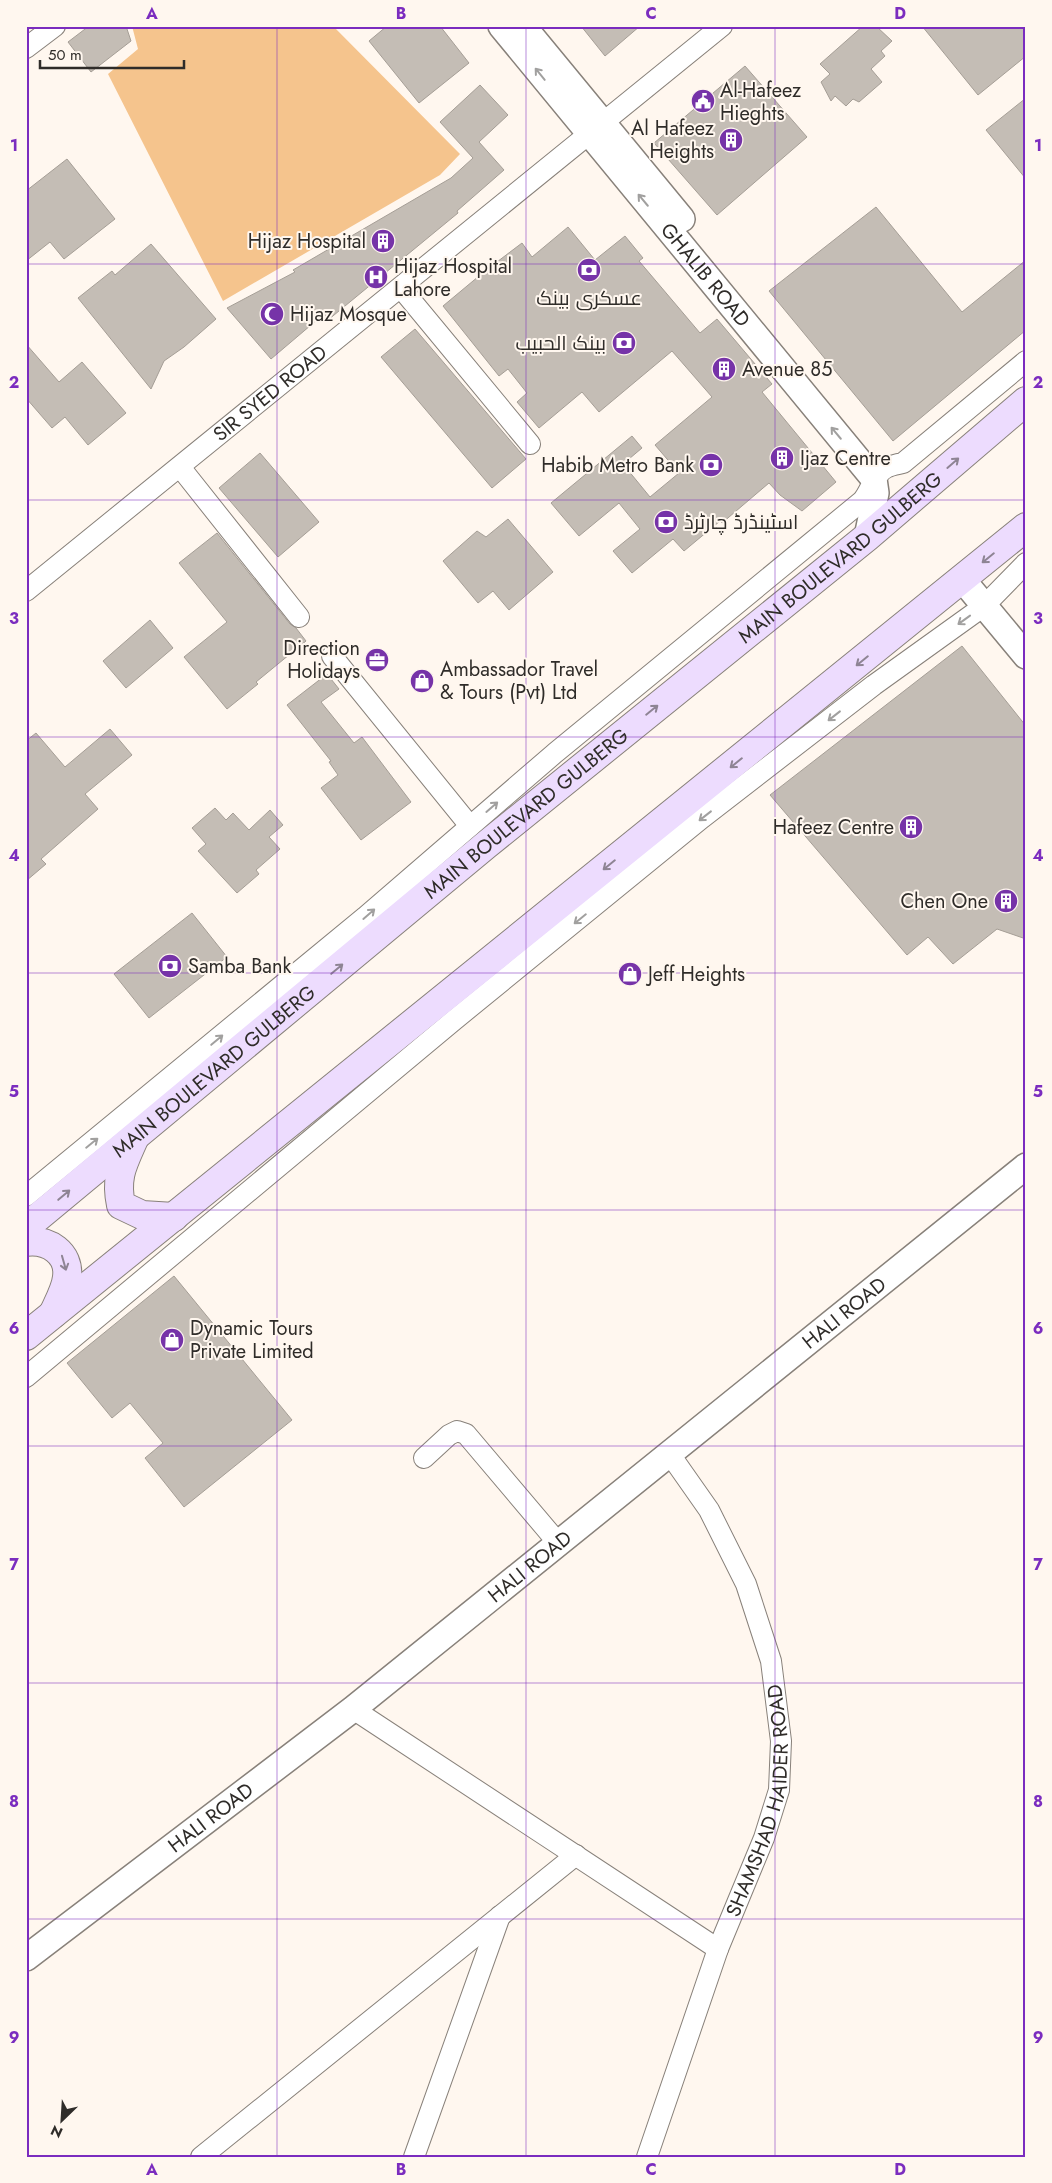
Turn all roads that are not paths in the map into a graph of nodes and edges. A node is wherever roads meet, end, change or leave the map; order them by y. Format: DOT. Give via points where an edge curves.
graph roads {
  1 [pos="501,26"];
  2 [pos="524,26"];
  3 [pos="722,26"];
  4 [pos="48,28"];
  5 [pos="26,48"];
  6 [pos="596,129"];
  7 [pos="401,288"];
  8 [pos="1026,362"];
  9 [pos="1026,401"];
  10 [pos="530,444"];
  11 [pos="180,467"];
  12 [pos="880,473"];
  13 [pos="1026,527"];
  14 [pos="867,537"];
  15 [pos="1026,564"];
  16 [pos="962,579"];
  17 [pos="26,591"];
  18 [pos="984,606"];
  19 [pos="298,617"];
  20 [pos="332,656"];
  21 [pos="1026,656"];
  22 [pos="470,826"];
  23 [pos="135,1136"];
  24 [pos="1026,1166"];
  25 [pos="26,1196"];
  26 [pos="174,1217"];
  27 [pos="26,1226"];
  28 [pos="26,1242"];
  29 [pos="53,1314"];
  30 [pos="26,1336"];
  31 [pos="26,1377"];
  32 [pos="669,1453"];
  33 [pos="424,1458"];
  34 [pos="559,1544"];
  35 [pos="353,1708"];
  36 [pos="576,1854"];
  37 [pos="501,1915"];
  38 [pos="718,1949"];
  39 [pos="26,1958"];
  40 [pos="201,2157"];
  41 [pos="414,2157"];
  42 [pos="647,2157"];
  6 -- 1 [label="street, GHALIB ROAD, one-way"];
  2 -- 6 [label="street, GHALIB ROAD"];
  3 -- 6 [label="street, SIR SYED ROAD"];
  4 -- 5 [label="street"];
  6 -- 7 [label="street, SIR SYED ROAD"];
  6 -- 12 [label="street, GHALIB ROAD"];
  7 -- 10 [label="street"];
  7 -- 11 [label="street, SIR SYED ROAD"];
  8 -- 12 [label="street" via="903,462"];
  14 -- 9 [label="main road, MAIN BOULEVARD GULBERG, one-way"];
  11 -- 17 [label="street, SIR SYED ROAD"];
  11 -- 19 [label="street"];
  12 -- 14 [label="street"];
  22 -- 12 [label="street, one-way" via="862,501"];
  13 -- 16 [label="main road, one-way"];
  23 -- 14 [label="main road, MAIN BOULEVARD GULBERG, one-way" via="493,839"];
  15 -- 18 [label="street"];
  16 -- 18 [label="street"];
  16 -- 26 [label="main road, one-way"];
  18 -- 21 [label="street"];
  18 -- 31 [label="street, one-way" via="874,685 702,818"];
  20 -- 22 [label="street"];
  25 -- 22 [label="street, one-way" via="365,917"];
  23 -- 26 [label="main road" via="117,1188 121,1206 142,1215"];
  27 -- 23 [label="main road, MAIN BOULEVARD GULBERG, one-way"];
  24 -- 32 [label="street, HALI ROAD"];
  26 -- 29 [label="main road"];
  28 -- 29 [label="main road, one-way" via="35,1241 57,1248 65,1258 68,1277"];
  29 -- 30 [label="main road"];
  32 -- 34 [label="street, HALI ROAD"];
  32 -- 38 [label="street, SHAMSHAD HAIDER ROAD" via="709,1510 746,1584 771,1661 781,1740 779,1790 764,1838"];
  33 -- 34 [label="street" via="449,1435 457,1431 466,1434"];
  34 -- 35 [label="street, HALI ROAD"];
  35 -- 36 [label="street"];
  35 -- 39 [label="street, HALI ROAD"];
  36 -- 37 [label="street"];
  36 -- 38 [label="street"];
  37 -- 40 [label="street"];
  37 -- 41 [label="street"];
  38 -- 42 [label="street, SHAMSHAD HAIDER ROAD"];
}
